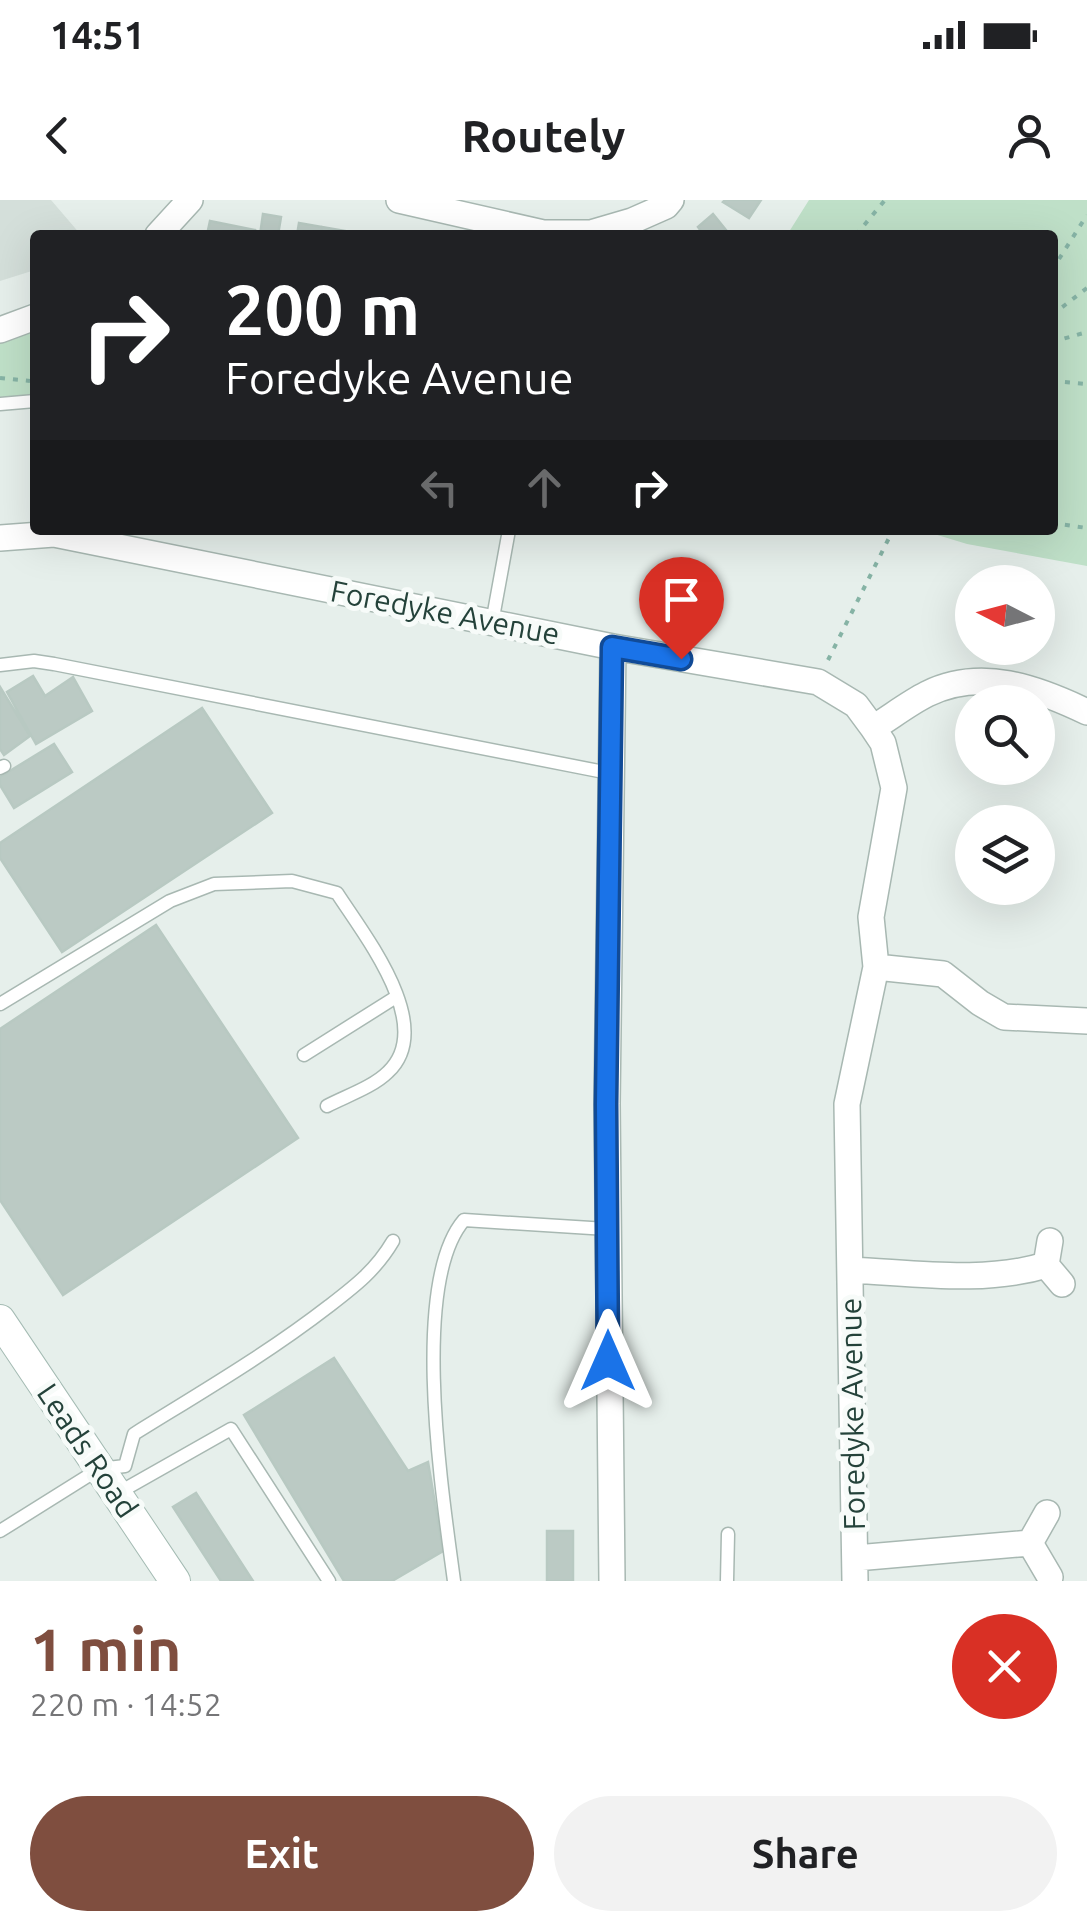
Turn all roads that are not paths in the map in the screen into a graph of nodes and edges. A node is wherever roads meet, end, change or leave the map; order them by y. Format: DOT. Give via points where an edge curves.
graph roads {
  1 [pos="190,200"];
  2 [pos="399,200"];
  3 [pos="671,200"];
  4 [pos="163,230"];
  5 [pos="530,230"];
  6 [pos="602,230"];
  7 [pos="30,319"];
  8 [pos="0,330"];
  9 [pos="30,401"];
  10 [pos="0,404"];
  11 [pos="40,535"];
  12 [pos="59,535"];
  13 [pos="508,535"];
  14 [pos="0,538"];
  15 [pos="492,623"];
  16 [pos="612,647"];
  17 [pos="0,665"];
  18 [pos="1087,712"];
  19 [pos="873,728"];
  20 [pos="609,773"];
  21 [pos="876,967"];
  22 [pos="396,996"];
  23 [pos="0,1004"];
  24 [pos="1087,1021"];
  25 [pos="304,1055"];
  26 [pos="327,1106"];
  27 [pos="607,1229"];
  28 [pos="393,1240"];
  29 [pos="1053,1264"];
  30 [pos="851,1270"];
  31 [pos="0,1320"];
  32 [pos="108,1482"];
  33 [pos="1046,1513"];
  34 [pos="0,1532"];
  35 [pos="728,1534"];
  36 [pos="1030,1543"];
  37 [pos="855,1569"];
  38 [pos="1050,1577"];
  39 [pos="174,1581"];
  40 [pos="329,1581"];
  41 [pos="454,1581"];
  42 [pos="612,1581"];
  43 [pos="727,1581"];
  1 -- 4 [label="street"];
  2 -- 5 [label="street"];
  3 -- 6 [label="street"];
  7 -- 8 [label="street"];
  9 -- 10 [label="lane"];
  11 -- 14 [label="street, Foredyke Avenue"];
  12 -- 15 [label="street, Foredyke Avenue"];
  13 -- 15 [label="lane"];
  15 -- 16 [label="street, Foredyke Avenue"];
  16 -- 19 [label="street, Foredyke Avenue" via="818,682 856,706"];
  16 -- 20 [label="street"];
  17 -- 20 [label="lane" via="54,664"];
  18 -- 19 [label="street" via="1024,685 978,680 930,692"];
  19 -- 21 [label="street, Foredyke Avenue" via="894,788 871,917"];
  20 -- 27 [label="street"];
  21 -- 24 [label="street" via="943,974 1004,1016"];
  21 -- 30 [label="street, Foredyke Avenue" via="847,1104"];
  22 -- 23 [label="lane" via="337,893 292,881 214,884 170,901"];
  22 -- 25 [label="lane"];
  22 -- 26 [label="lane" via="406,1026 399,1058 387,1074"];
  27 -- 41 [label="lane" via="464,1220 452,1234 432,1337"];
  27 -- 42 [label="street"];
  28 -- 32 [label="lane" via="362,1282 291,1337 134,1434 126,1466"];
  29 -- 30 [label="street, Foredyke Avenue" via="971,1276"];
  30 -- 37 [label="street, Foredyke Avenue"];
  31 -- 32 [label="main road, Leads Road"];
  32 -- 34 [label="lane"];
  32 -- 39 [label="main road, Leads Road"];
  32 -- 40 [label="lane" via="230,1428"];
  33 -- 36 [label="street"];
  35 -- 43 [label="lane"];
  36 -- 37 [label="street, Foredyke Avenue"];
  36 -- 38 [label="street"];
}
